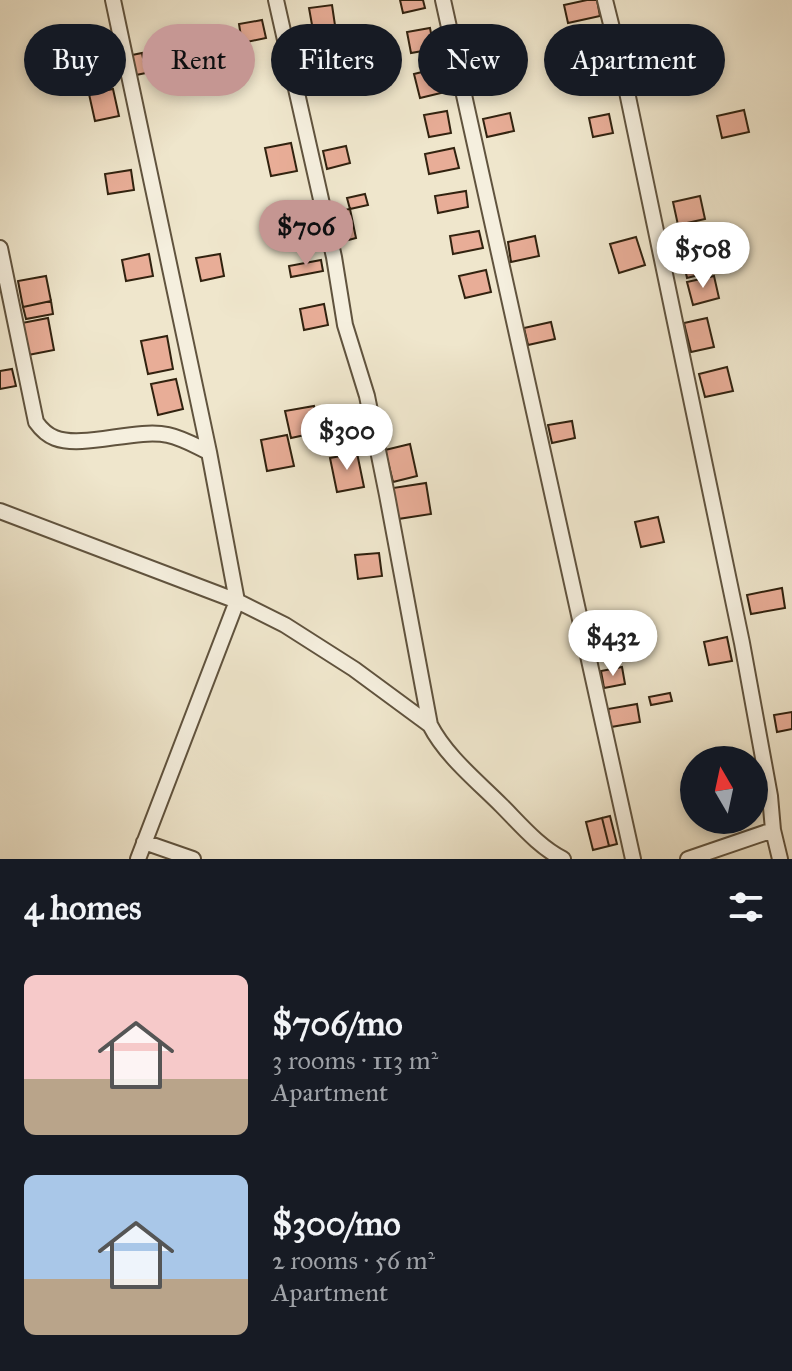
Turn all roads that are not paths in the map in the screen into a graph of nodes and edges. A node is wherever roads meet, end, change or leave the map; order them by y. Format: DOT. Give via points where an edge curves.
graph roads {
  1 [pos="113,0"];
  2 [pos="276,0"];
  3 [pos="443,0"];
  4 [pos="605,0"];
  5 [pos="0,248"];
  6 [pos="209,452"];
  7 [pos="0,511"];
  8 [pos="237,601"];
  9 [pos="430,725"];
  10 [pos="773,830"];
  11 [pos="144,842"];
  12 [pos="138,859"];
  13 [pos="193,859"];
  14 [pos="563,859"];
  15 [pos="633,859"];
  16 [pos="688,859"];
  17 [pos="780,859"];
  1 -- 6 [label="street"];
  2 -- 9 [label="street" via="345,325 367,396"];
  3 -- 15 [label="street"];
  4 -- 10 [label="street" via="742,643"];
  5 -- 6 [label="street" via="36,422 42,430 74,441 167,434"];
  6 -- 8 [label="street"];
  7 -- 8 [label="street"];
  8 -- 9 [label="street" via="354,669"];
  8 -- 11 [label="street"];
  9 -- 14 [label="street" via="456,760 542,846"];
  10 -- 16 [label="street"];
  10 -- 17 [label="street"];
  11 -- 12 [label="street"];
  11 -- 13 [label="street"];
}
